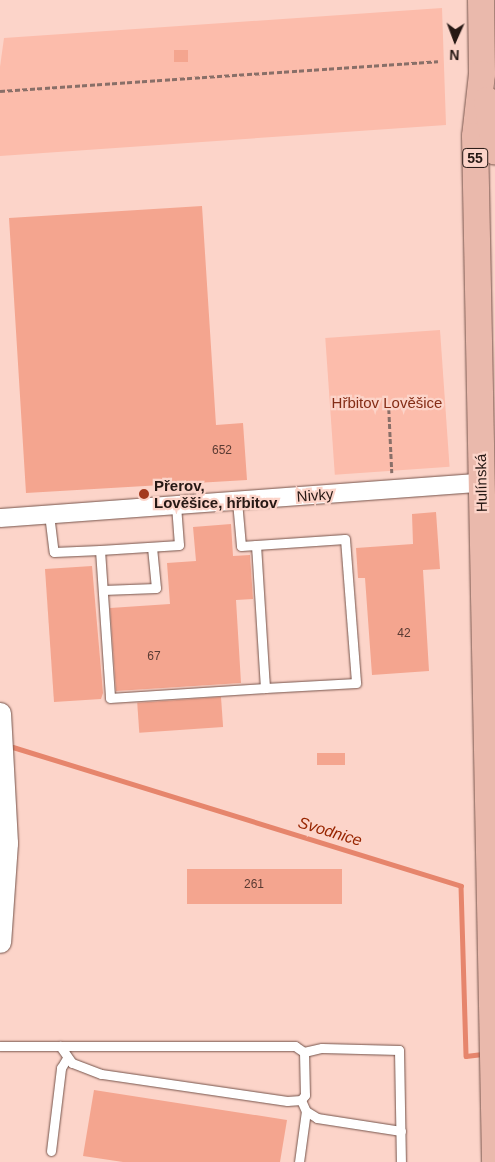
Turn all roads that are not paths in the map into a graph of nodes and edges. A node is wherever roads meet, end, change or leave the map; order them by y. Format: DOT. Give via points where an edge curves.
graph roads {
  1 [pos="481,0"];
  2 [pos="482,74"];
  3 [pos="495,151"];
  4 [pos="488,483"];
  5 [pos="237,501"];
  6 [pos="176,506"];
  7 [pos="49,514"];
  8 [pos="0,518"];
  9 [pos="256,545"];
  10 [pos="152,546"];
  11 [pos="100,550"];
  12 [pos="103,590"];
  13 [pos="265,688"];
  14 [pos="0,713"];
  15 [pos="0,942"];
  16 [pos="0,1046"];
  17 [pos="60,1046"];
  18 [pos="304,1052"];
  19 [pos="67,1058"];
  20 [pos="301,1100"];
  21 [pos="306,1111"];
  22 [pos="401,1131"];
  23 [pos="51,1151"];
  24 [pos="299,1162"];
  25 [pos="401,1162"];
  26 [pos="495,1162"];
  1 -- 2 [label="main road, Hulínská / 55"];
  2 -- 3 [label="main road, Hulínská / 55"];
  2 -- 4 [label="main road, Hulínská / 55" via="475,136"];
  4 -- 5 [label="street, Nivky"];
  4 -- 26 [label="main road, Hulínská / 55"];
  5 -- 6 [label="street, Nivky"];
  5 -- 9 [label="lane" via="241,546"];
  6 -- 7 [label="street, Nivky"];
  6 -- 10 [label="lane" via="179,545"];
  7 -- 8 [label="street, Nivky"];
  7 -- 11 [label="lane" via="54,552"];
  9 -- 13 [label="lane"];
  9 -- 13 [label="lane" via="345,539 356,683"];
  10 -- 11 [label="lane"];
  10 -- 12 [label="lane" via="156,588"];
  11 -- 12 [label="lane"];
  12 -- 13 [label="lane" via="110,698"];
  14 -- 15 [label="street" via="7,843"];
  16 -- 17 [label="lane"];
  17 -- 18 [label="lane" via="295,1046"];
  17 -- 19 [label="lane"];
  18 -- 20 [label="lane" via="306,1086"];
  18 -- 22 [label="lane" via="322,1048 399,1050"];
  19 -- 20 [label="lane" via="83,1070 101,1074 287,1101"];
  19 -- 23 [label="lane" via="61,1068"];
  20 -- 21 [label="lane"];
  21 -- 22 [label="lane" via="317,1118"];
  21 -- 24 [label="lane"];
  22 -- 25 [label="lane"];
}
